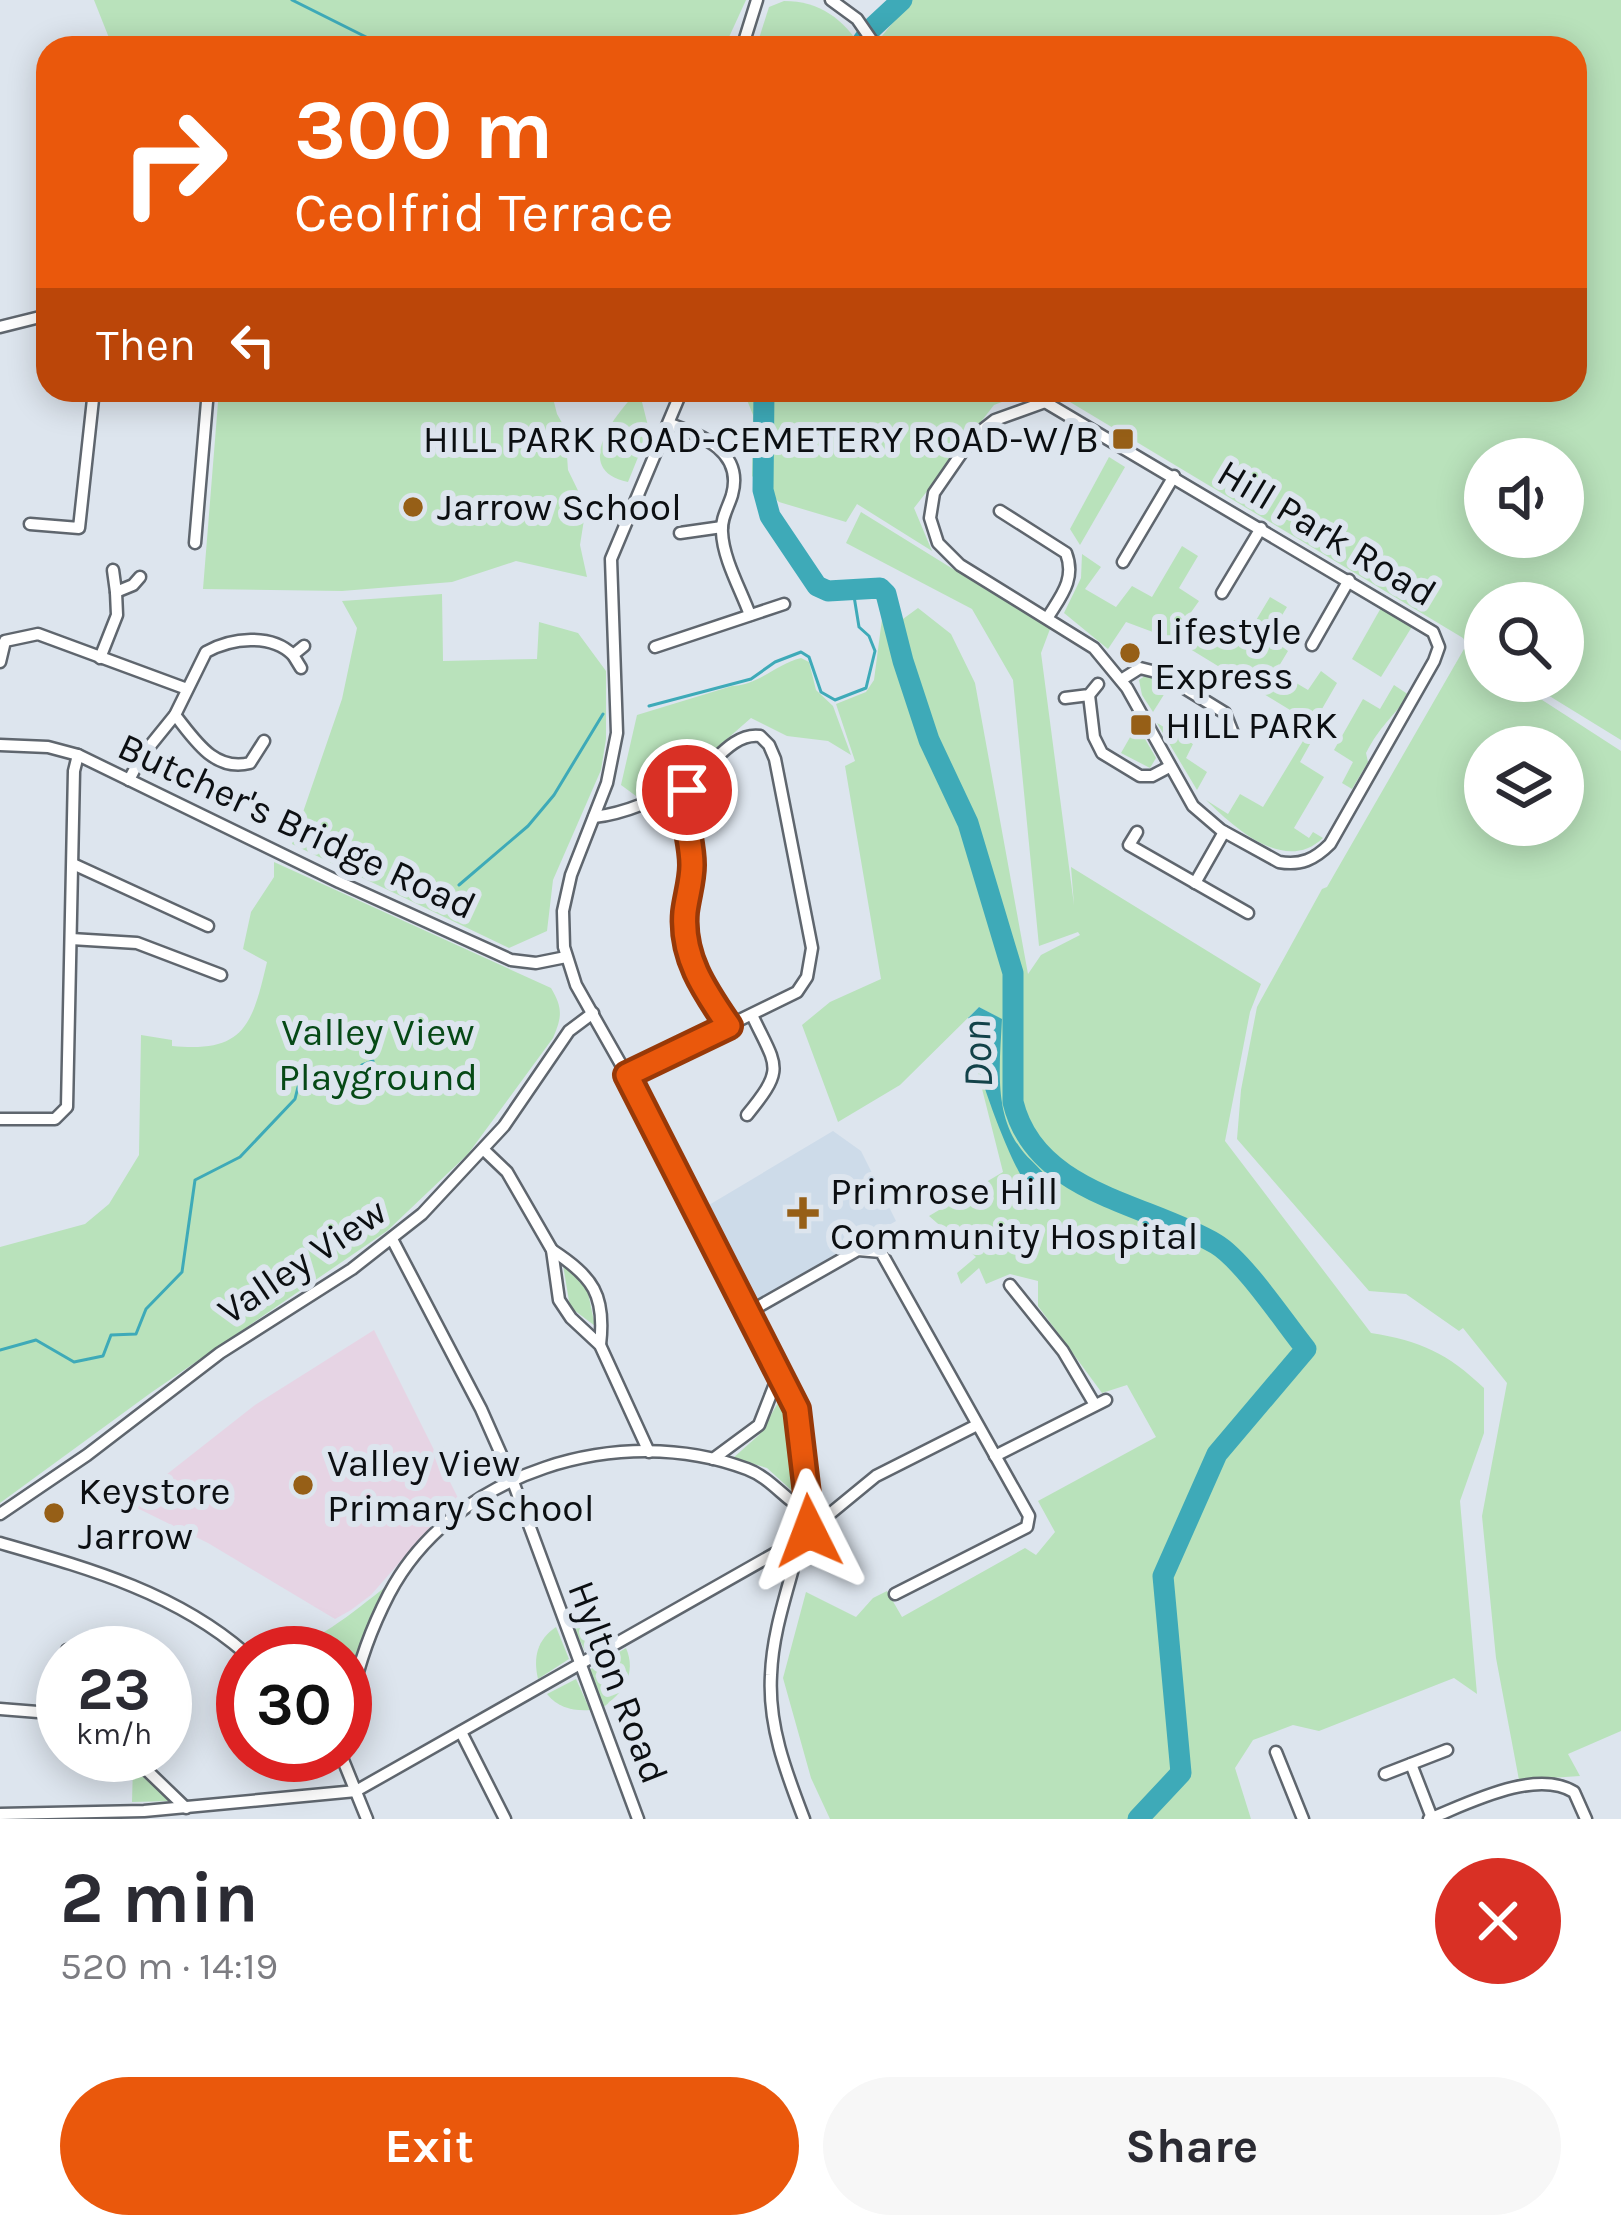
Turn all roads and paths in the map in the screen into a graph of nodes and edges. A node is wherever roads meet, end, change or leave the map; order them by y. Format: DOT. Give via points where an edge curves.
graph roads {
  1 [pos="757,0"];
  2 [pos="830,0"];
  3 [pos="746,36"];
  4 [pos="869,36"];
  5 [pos="36,318"];
  6 [pos="0,327"];
  7 [pos="93,402"];
  8 [pos="207,402"];
  9 [pos="678,402"];
  10 [pos="1032,402"];
  11 [pos="1054,402"];
  12 [pos="670,424"];
  13 [pos="1174,476"];
  14 [pos="1000,511"];
  15 [pos="31,524"];
  16 [pos="722,527"];
  17 [pos="1262,528"];
  18 [pos="680,533"];
  19 [pos="195,543"];
  20 [pos="1123,562"];
  21 [pos="113,570"];
  22 [pos="140,577"];
  23 [pos="1349,580"];
  24 [pos="116,592"];
  25 [pos="1222,592"];
  26 [pos="784,604"];
  27 [pos="750,615"];
  28 [pos="1048,616"];
  29 [pos="1312,645"];
  30 [pos="304,646"];
  31 [pos="655,646"];
  32 [pos="293,655"];
  33 [pos="100,658"];
  34 [pos="0,662"];
  35 [pos="301,668"];
  36 [pos="1121,680"];
  37 [pos="1098,684"];
  38 [pos="187,689"];
  39 [pos="1089,695"];
  40 [pos="1065,698"];
  41 [pos="175,715"];
  42 [pos="1233,733"];
  43 [pos="264,741"];
  44 [pos="0,745"];
  45 [pos="78,755"];
  46 [pos="252,761"];
  47 [pos="1169,767"];
  48 [pos="262,771"];
  49 [pos="130,780"];
  50 [pos="690,781"];
  51 [pos="650,799"];
  52 [pos="594,817"];
  53 [pos="682,817"];
  54 [pos="1137,832"];
  55 [pos="1224,832"];
  56 [pos="73,864"];
  57 [pos="1195,883"];
  58 [pos="1248,913"];
  59 [pos="208,926"];
  60 [pos="71,938"];
  61 [pos="566,957"];
  62 [pos="221,975"];
  63 [pos="593,1012"];
  64 [pos="752,1015"];
  65 [pos="729,1026"];
  66 [pos="626,1072"];
  67 [pos="747,1115"];
  68 [pos="0,1119"];
  69 [pos="484,1150"];
  70 [pos="392,1239"];
  71 [pos="552,1250"];
  72 [pos="1010,1286"];
  73 [pos="749,1312"];
  74 [pos="600,1345"];
  75 [pos="780,1371"];
  76 [pos="977,1425"];
  77 [pos="649,1452"];
  78 [pos="995,1456"];
  79 [pos="713,1459"];
  80 [pos="512,1479"];
  81 [pos="806,1511"];
  82 [pos="0,1514"];
  83 [pos="802,1533"];
  84 [pos="0,1543"];
  85 [pos="798,1547"];
  86 [pos="896,1594"];
  87 [pos="216,1629"];
  88 [pos="372,1640"];
  89 [pos="578,1665"];
  90 [pos="0,1709"];
  91 [pos="36,1712"];
  92 [pos="461,1732"];
  93 [pos="1447,1750"];
  94 [pos="1276,1752"];
  95 [pos="1411,1764"];
  96 [pos="1385,1774"];
  97 [pos="159,1782"];
  98 [pos="353,1782"];
  99 [pos="356,1791"];
  100 [pos="255,1802"];
  101 [pos="186,1808"];
  102 [pos="0,1814"];
  103 [pos="86,1816"];
  104 [pos="1430,1818"];
  105 [pos="257,1819"];
  106 [pos="367,1819"];
  107 [pos="505,1819"];
  108 [pos="638,1819"];
  109 [pos="804,1819"];
  110 [pos="1304,1819"];
  111 [pos="1586,1819"];
  1 -- 3 [label="street"];
  2 -- 4 [label="street"];
  5 -- 6 [label="street"];
  7 -- 15 [label="street" via="79,529"];
  8 -- 19 [label="street"];
  9 -- 12 [label="street"];
  10 -- 28 [label="street, Hill Park Road" via="972,438 934,493 930,518 946,555"];
  11 -- 13 [label="street, Hill Park Road"];
  12 -- 16 [label="street" via="713,442 728,458 734,490"];
  12 -- 52 [label="street" via="611,559 617,733"];
  13 -- 17 [label="street, Hill Park Road"];
  13 -- 20 [label="street"];
  14 -- 28 [label="street" via="1066,553 1071,574"];
  16 -- 18 [label="street"];
  16 -- 27 [label="street"];
  17 -- 23 [label="street, Hill Park Road"];
  17 -- 25 [label="street"];
  21 -- 24 [label="street"];
  22 -- 24 [label="street"];
  23 -- 29 [label="street"];
  23 -- 55 [label="street, Hill Park Road" via="1433,632 1434,661 1322,852 1302,863 1280,862"];
  24 -- 33 [label="street" via="117,615"];
  26 -- 27 [label="street"];
  27 -- 31 [label="street"];
  28 -- 36 [label="street, Hill Park Road" via="1094,648"];
  30 -- 32 [label="street"];
  32 -- 35 [label="street"];
  32 -- 38 [label="street" via="260,640 218,646 199,662"];
  33 -- 34 [label="street" via="27,634 5,641"];
  33 -- 38 [label="street"];
  36 -- 42 [label="street" via="1140,668 1160,673 1225,713"];
  36 -- 47 [label="street, Hill Park Road"];
  37 -- 39 [label="street"];
  38 -- 41 [label="street"];
  39 -- 40 [label="street"];
  39 -- 47 [label="street" via="1102,753 1146,777"];
  41 -- 46 [label="street" via="217,760"];
  41 -- 49 [label="street"];
  43 -- 46 [label="street"];
  44 -- 45 [label="street, Butcher's Bridge Road"];
  45 -- 49 [label="street, Butcher's Bridge Road"];
  45 -- 56 [label="street"];
  46 -- 48 [label="street"];
  47 -- 55 [label="street, Hill Park Road" via="1193,806"];
  49 -- 61 [label="street, Butcher's Bridge Road" via="511,960"];
  50 -- 51 [label="street"];
  50 -- 53 [label="street"];
  50 -- 64 [label="street" via="748,735 765,740 776,764 812,956 800,989"];
  51 -- 52 [label="street"];
  51 -- 53 [label="street"];
  52 -- 61 [label="street" via="565,899"];
  53 -- 65 [label="street" via="692,866 688,952"];
  54 -- 57 [label="street" via="1130,845"];
  55 -- 57 [label="street"];
  56 -- 59 [label="street"];
  56 -- 60 [label="street"];
  57 -- 58 [label="street"];
  60 -- 62 [label="street" via="137,944"];
  60 -- 68 [label="street" via="68,1107 55,1119"];
  61 -- 63 [label="street"];
  63 -- 66 [label="street"];
  63 -- 69 [label="street, Valley View" via="569,1031"];
  64 -- 65 [label="street"];
  64 -- 67 [label="street" via="776,1066"];
  65 -- 66 [label="street"];
  66 -- 73 [label="street"];
  69 -- 70 [label="street, Valley View"];
  69 -- 71 [label="street" via="501,1164"];
  70 -- 80 [label="street, Hylton Road"];
  70 -- 82 [label="street, Valley View"];
  71 -- 74 [label="street" via="559,1300"];
  71 -- 74 [label="street" via="592,1282 602,1309"];
  72 -- 78 [label="street" via="1100,1403"];
  73 -- 75 [label="street"];
  73 -- 76 [label="street" via="858,1250 877,1249"];
  74 -- 77 [label="street"];
  75 -- 79 [label="street" via="759,1425"];
  75 -- 81 [label="street" via="801,1428"];
  76 -- 78 [label="street"];
  76 -- 83 [label="street" via="876,1475"];
  77 -- 79 [label="street"];
  77 -- 80 [label="street" via="563,1461"];
  78 -- 86 [label="street" via="1028,1525"];
  79 -- 81 [label="street" via="767,1479"];
  80 -- 88 [label="street" via="417,1552"];
  80 -- 89 [label="street, Hylton Road"];
  81 -- 83 [label="street"];
  83 -- 85 [label="street"];
  84 -- 87 [label="street" via="116,1576"];
  85 -- 89 [label="street" via="779,1550"];
  85 -- 109 [label="street" via="775,1636 770,1697"];
  89 -- 92 [label="street"];
  89 -- 108 [label="street, Hylton Road"];
  90 -- 91 [label="street"];
  92 -- 99 [label="street"];
  92 -- 107 [label="street"];
  93 -- 95 [label="street"];
  94 -- 110 [label="street"];
  95 -- 96 [label="street"];
  95 -- 104 [label="street"];
  97 -- 101 [label="street"];
  98 -- 99 [label="street"];
  99 -- 100 [label="street"];
  99 -- 106 [label="street"];
  100 -- 101 [label="street"];
  100 -- 105 [label="street"];
  101 -- 103 [label="street"];
  102 -- 103 [label="street"];
  104 -- 111 [label="street" via="1503,1789 1557,1785 1574,1792"];
}
